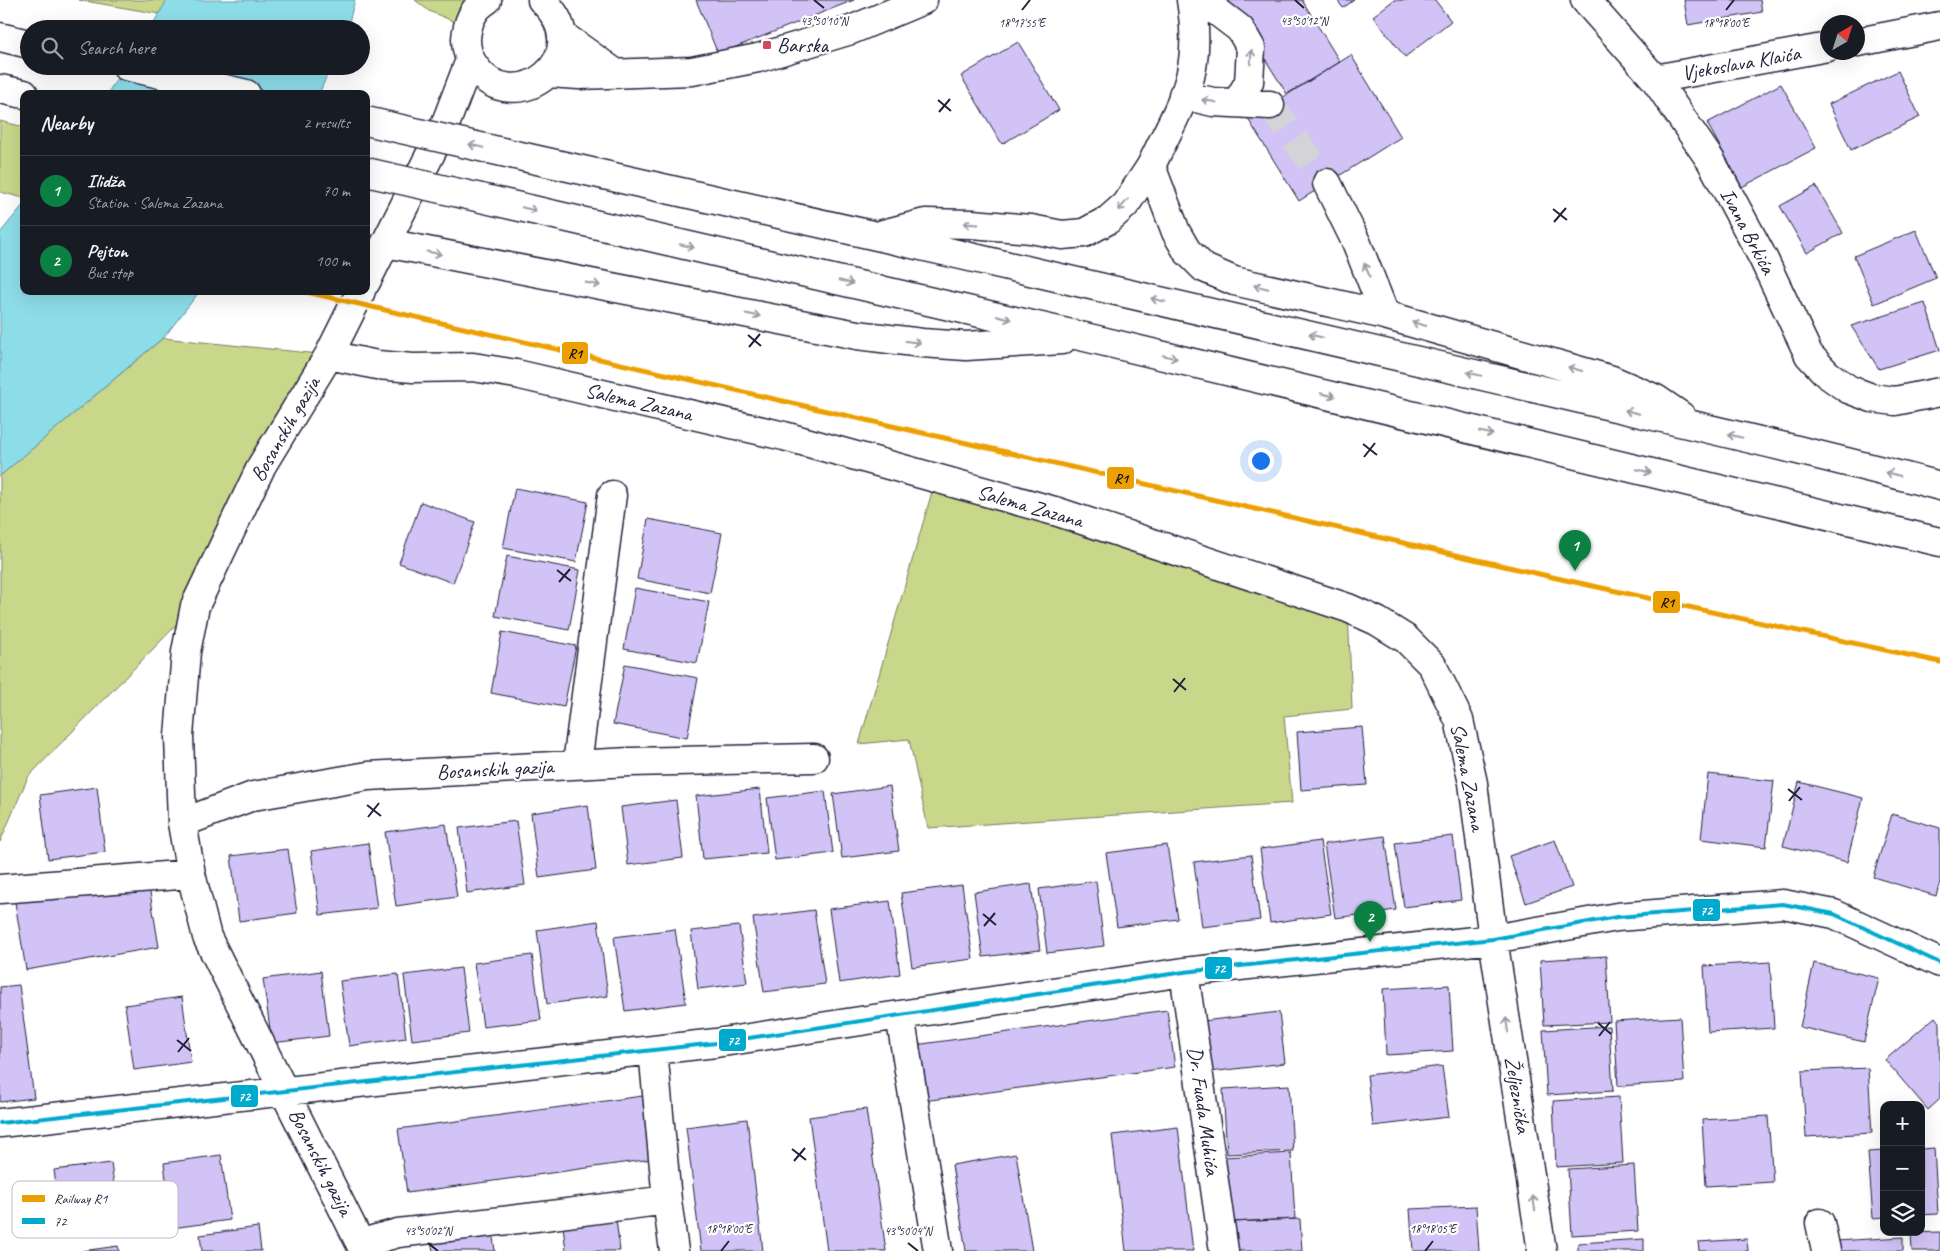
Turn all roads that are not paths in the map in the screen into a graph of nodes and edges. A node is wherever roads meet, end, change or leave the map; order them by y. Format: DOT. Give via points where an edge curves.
graph roads {
  1 [pos="487,0"];
  2 [pos="923,0"];
  3 [pos="1191,0"];
  4 [pos="1202,0"];
  5 [pos="1584,0"];
  6 [pos="545,1"];
  7 [pos="1940,26"];
  8 [pos="562,35"];
  9 [pos="0,37"];
  10 [pos="1865,41"];
  11 [pos="20,42"];
  12 [pos="1820,48"];
  13 [pos="470,60"];
  14 [pos="549,73"];
  15 [pos="615,73"];
  16 [pos="165,75"];
  17 [pos="1655,79"];
  18 [pos="492,83"];
  19 [pos="0,89"];
  20 [pos="229,90"];
  21 [pos="20,93"];
  22 [pos="1184,95"];
  23 [pos="1237,103"];
  24 [pos="1270,105"];
  25 [pos="370,122"];
  26 [pos="445,125"];
  27 [pos="1151,166"];
  28 [pos="370,173"];
  29 [pos="1327,183"];
  30 [pos="880,235"];
  31 [pos="386,243"];
  32 [pos="370,274"];
  33 [pos="359,295"];
  34 [pos="1385,315"];
  35 [pos="1089,338"];
  36 [pos="329,355"];
  37 [pos="1940,392"];
  38 [pos="1697,427"];
  39 [pos="1940,486"];
  40 [pos="612,495"];
  41 [pos="1940,542"];
  42 [pos="814,758"];
  43 [pos="577,764"];
  44 [pos="182,822"];
  45 [pos="191,874"];
  46 [pos="0,889"];
  47 [pos="1493,939"];
  48 [pos="1940,963"];
  49 [pos="1184,972"];
  50 [pos="900,1015"];
  51 [pos="653,1050"];
  52 [pos="285,1090"];
  53 [pos="0,1123"];
  54 [pos="667,1200"];
  55 [pos="1820,1223"];
  56 [pos="363,1247"];
  57 [pos="674,1251"];
  58 [pos="938,1251"];
  59 [pos="1224,1251"];
  60 [pos="1542,1251"];
  61 [pos="1826,1251"];
  1 -- 13 [label="main road" via="472,14 467,29 466,45"];
  2 -- 15 [label="main road" via="851,30 758,58 692,71"];
  3 -- 22 [label="main road" via="1194,46"];
  23 -- 4 [label="main road, one-way" via="1249,82 1251,48 1240,29"];
  5 -- 17 [label="main road, Ivana Brkića"];
  6 -- 8 [label="main road" via="557,18"];
  7 -- 10 [label="main road"];
  8 -- 14 [label="main road" via="559,58"];
  8 -- 15 [label="main road"];
  9 -- 11 [label="main road"];
  12 -- 17 [label="main road, Vjekoslava Klaića"];
  13 -- 18 [label="main road"];
  13 -- 26 [label="main road"];
  14 -- 15 [label="main road"];
  14 -- 18 [label="main road" via="524,87 508,88"];
  16 -- 20 [label="main road"];
  17 -- 37 [label="main road, Ivana Brkića" via="1711,161 1809,354 1827,374 1848,389 1872,398 1895,401"];
  18 -- 26 [label="main road"];
  19 -- 21 [label="main road"];
  23 -- 22 [label="main road, one-way" via="1213,102"];
  22 -- 27 [label="main road"];
  23 -- 24 [label="main road"];
  30 -- 25 [label="main road, one-way, bridge"];
  26 -- 31 [label="main road"];
  27 -- 30 [label="main road, one-way" via="1125,205 1108,220 1084,233 1062,235 1031,229 925,223"];
  34 -- 27 [label="main road, one-way" via="1234,281 1204,268 1187,251 1176,232"];
  28 -- 35 [label="main road, one-way, bridge"];
  34 -- 29 [label="main road, one-way" via="1357,244"];
  38 -- 30 [label="main road, one-way"];
  31 -- 32 [label="main road"];
  31 -- 35 [label="main road, one-way" via="857,335 966,346"];
  33 -- 36 [label="main road"];
  38 -- 34 [label="main road, one-way" via="1656,399 1612,380"];
  35 -- 41 [label="main road, one-way"];
  36 -- 44 [label="main road, Bosanskih gazija" via="262,465 195,606 186,652 179,736"];
  36 -- 47 [label="main road, Salema Zazana" via="376,365 473,367 516,374 784,436 1058,512 1348,608 1377,621 1406,639 1432,665 1459,720 1473,784"];
  39 -- 38 [label="main road, one-way"];
  40 -- 43 [label="main road"];
  42 -- 43 [label="main road, Bosanskih gazija"];
  43 -- 44 [label="main road, Bosanskih gazija" via="368,776 252,796"];
  44 -- 45 [label="main road, Bosanskih gazija"];
  45 -- 46 [label="main road"];
  45 -- 52 [label="main road, Bosanskih gazija" via="206,937"];
  47 -- 48 [label="main road" via="1617,918 1783,904 1834,914"];
  47 -- 49 [label="main road"];
  60 -- 47 [label="main road, Željeznička, one-way"];
  49 -- 50 [label="main road"];
  49 -- 59 [label="main road, Dr. Fuada Muhića"];
  50 -- 51 [label="main road"];
  50 -- 58 [label="main road"];
  51 -- 52 [label="main road"];
  51 -- 54 [label="main road"];
  52 -- 53 [label="main road"];
  52 -- 56 [label="main road, Bosanskih gazija"];
  54 -- 56 [label="main road" via="398,1233"];
  54 -- 57 [label="main road"];
  55 -- 61 [label="main road"];
}
